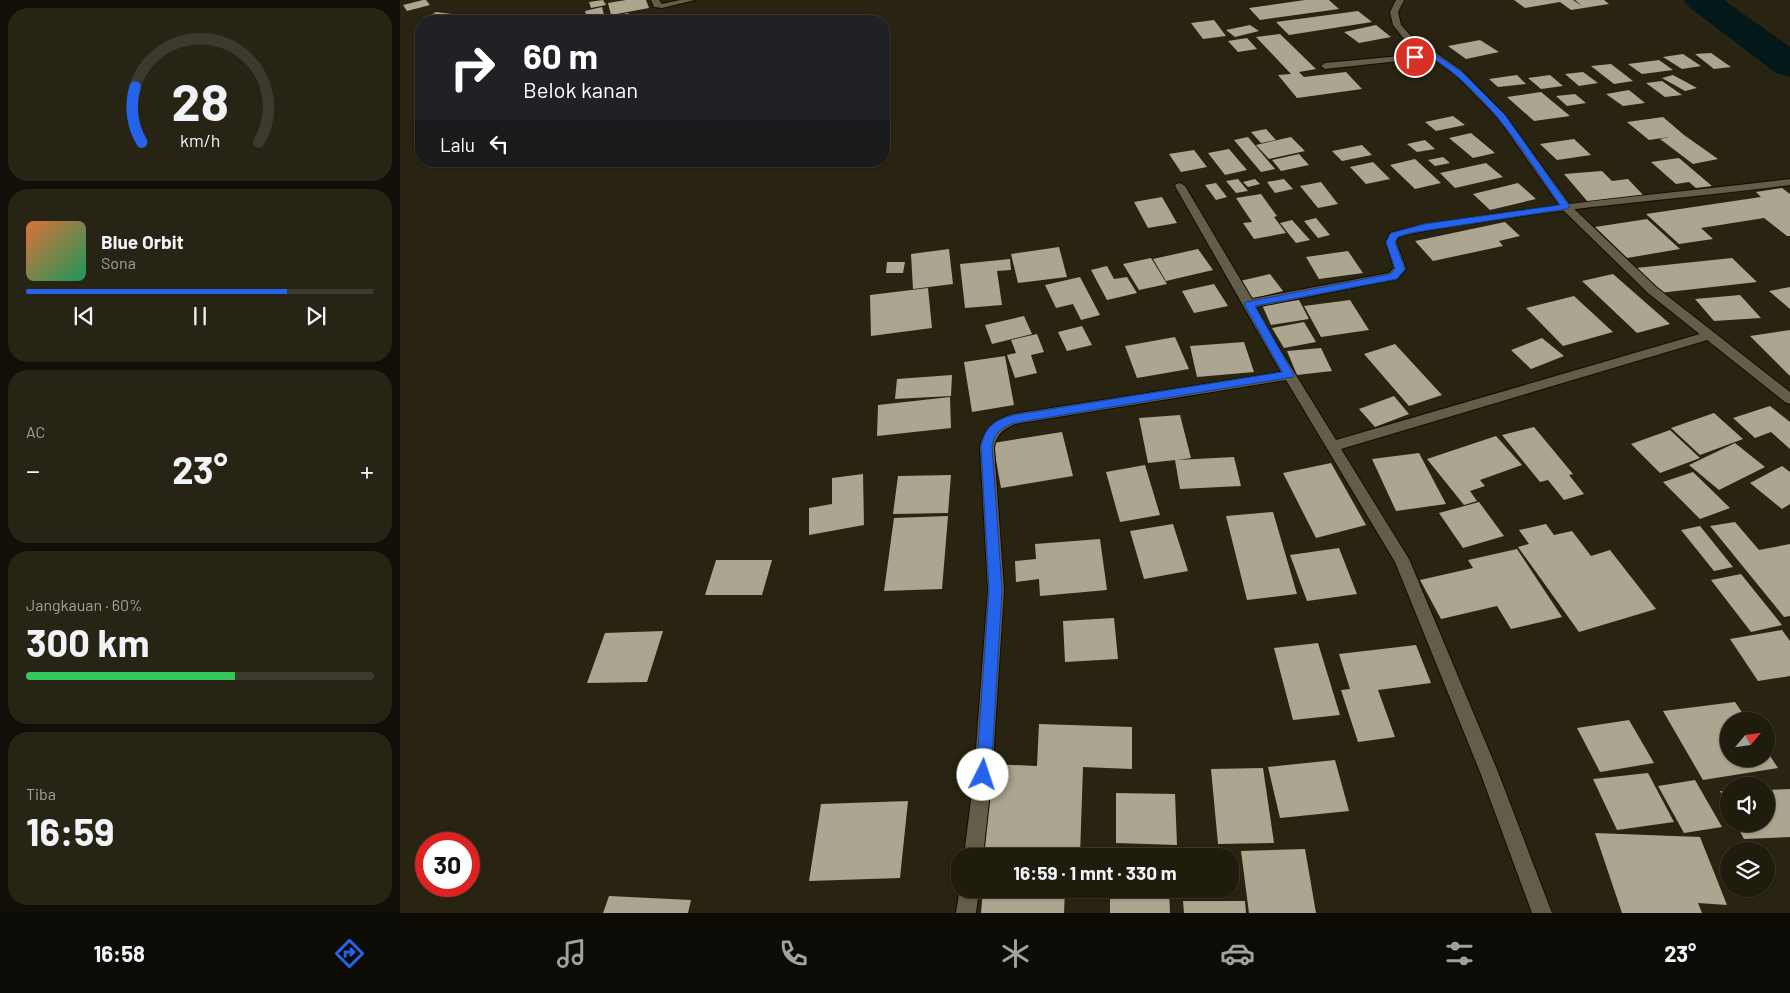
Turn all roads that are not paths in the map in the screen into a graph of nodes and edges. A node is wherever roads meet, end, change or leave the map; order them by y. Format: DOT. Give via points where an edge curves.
graph roads {
  1 [pos="655,0"];
  2 [pos="691,0"];
  3 [pos="1400,0"];
  4 [pos="1433,55"];
  5 [pos="1325,66"];
  6 [pos="1790,182"];
  7 [pos="1180,186"];
  8 [pos="1566,207"];
  9 [pos="1249,304"];
  10 [pos="1710,335"];
  11 [pos="1289,375"];
  12 [pos="1790,399"];
  13 [pos="1332,446"];
  14 [pos="974,848"];
  15 [pos="968,898"];
  16 [pos="966,913"];
  17 [pos="1542,913"];
  1 -- 2 [label="street" via="662,6"];
  3 -- 4 [label="street" via="1394,12 1397,25 1407,37"];
  4 -- 5 [label="street"];
  4 -- 8 [label="street" via="1459,73 1502,117"];
  6 -- 8 [label="street"];
  7 -- 9 [label="street"];
  8 -- 9 [label="street" via="1407,231 1394,235 1391,242 1400,269 1393,276"];
  8 -- 10 [label="street" via="1652,290"];
  9 -- 11 [label="street"];
  10 -- 12 [label="street"];
  10 -- 13 [label="street"];
  11 -- 13 [label="street"];
  11 -- 14 [label="street" via="1013,419 999,424 990,433 987,446 996,590 983,775"];
  13 -- 17 [label="street" via="1400,559 1489,772"];
  15 -- 16 [label="street"];
}
